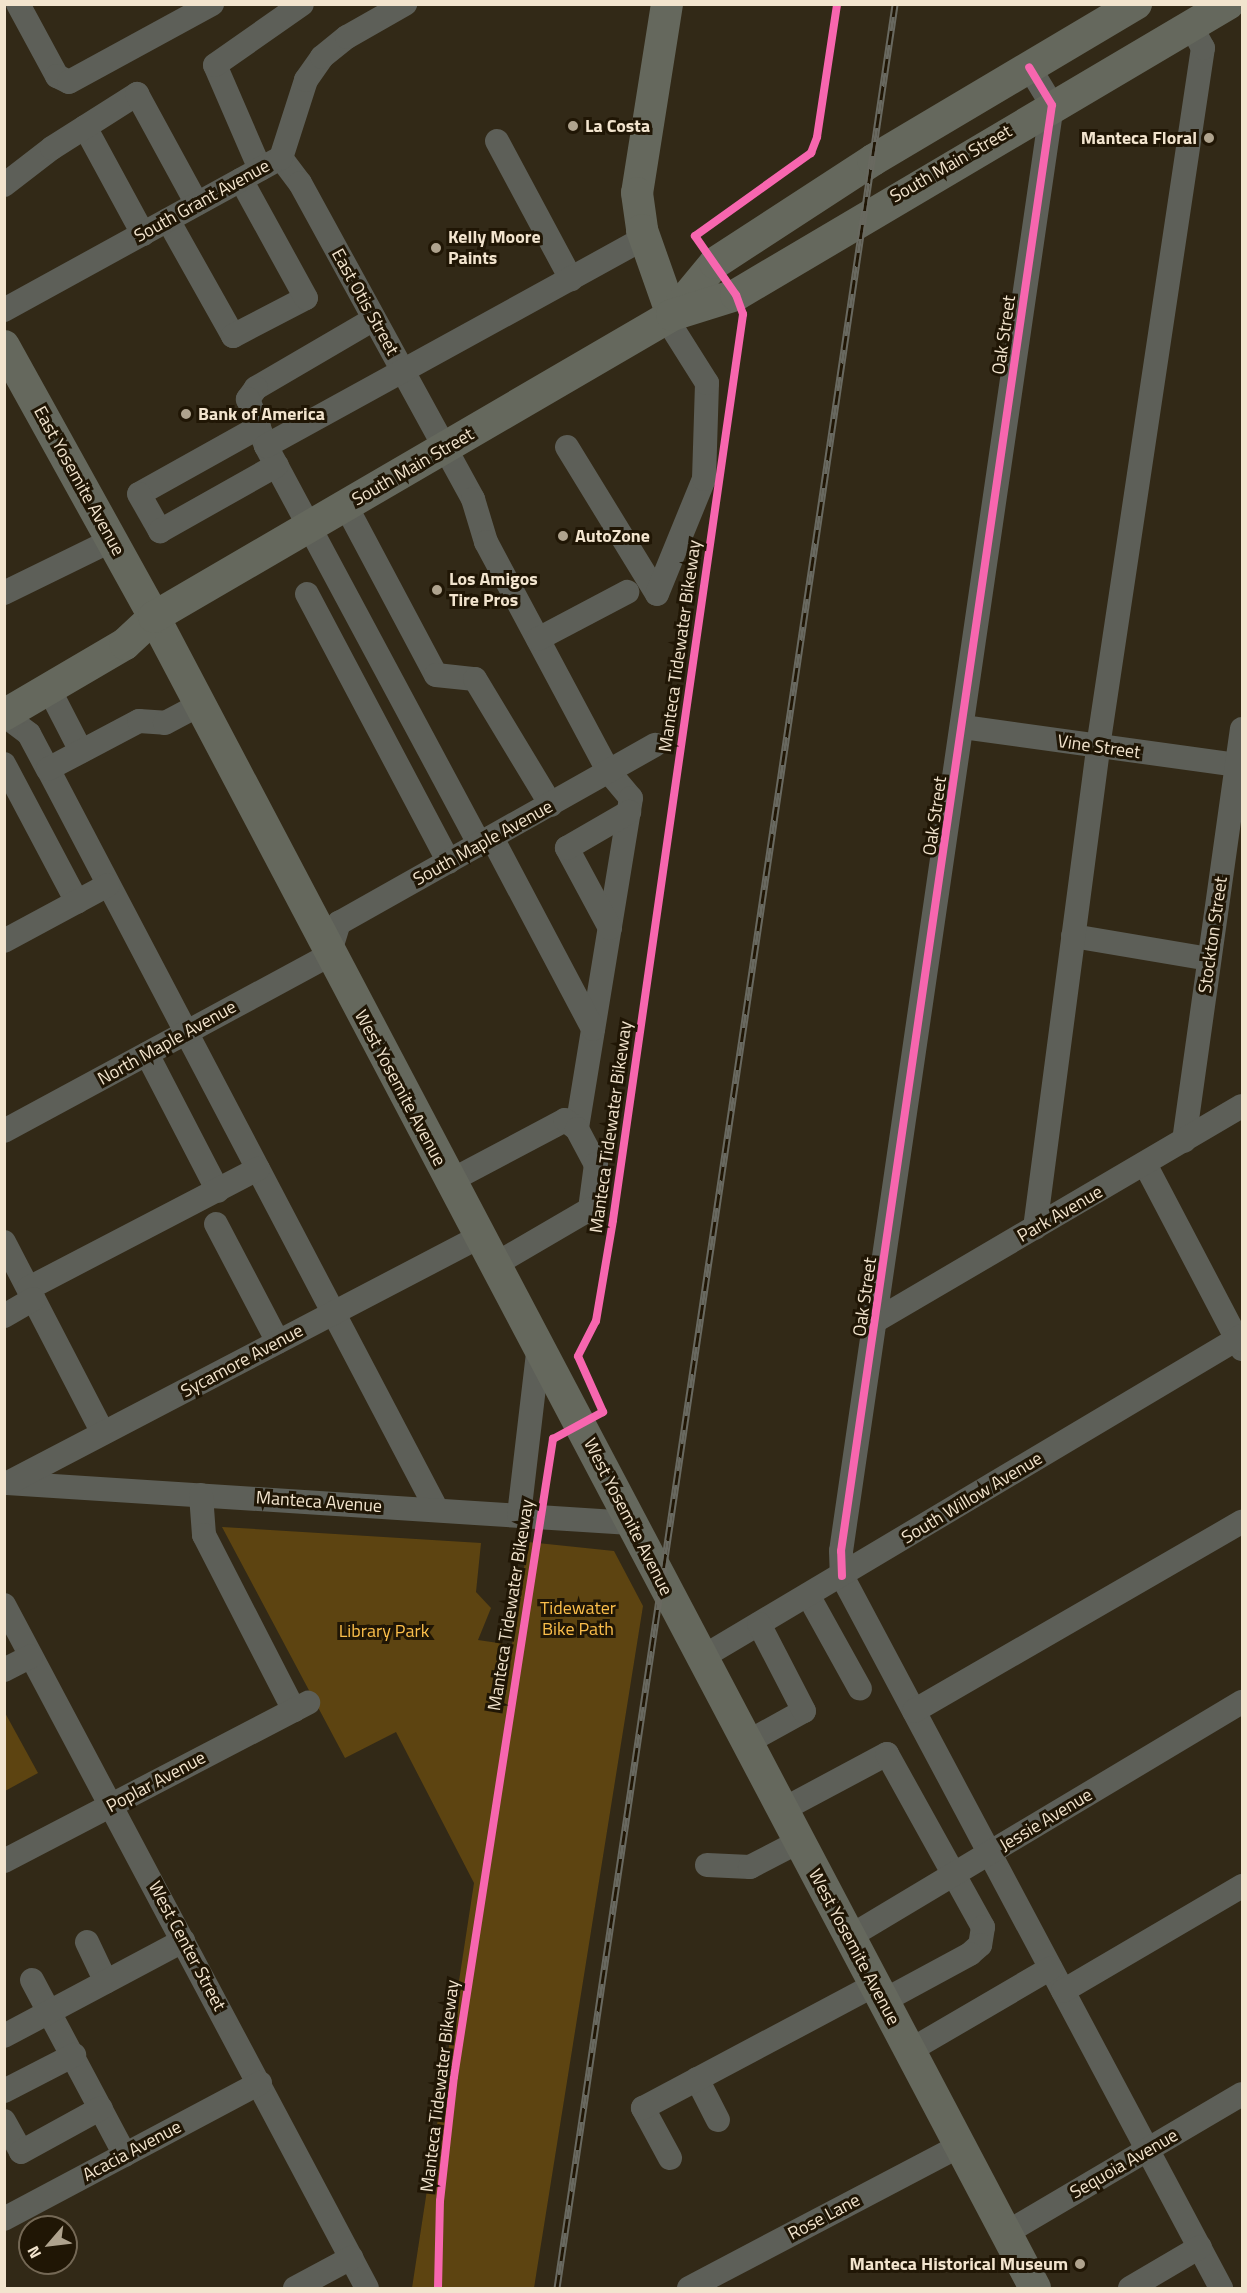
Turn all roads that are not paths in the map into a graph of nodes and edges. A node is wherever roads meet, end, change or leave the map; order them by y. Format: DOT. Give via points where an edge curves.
graph roads {
  1 [pos="18,4"];
  2 [pos="212,4"];
  3 [pos="302,4"];
  4 [pos="405,4"];
  5 [pos="667,4"];
  6 [pos="1136,4"];
  7 [pos="1228,4"];
  8 [pos="1191,26"];
  9 [pos="1029,67"];
  10 [pos="1052,105"];
  11 [pos="85,127"];
  12 [pos="497,141"];
  13 [pos="281,158"];
  14 [pos="250,175"];
  15 [pos="4,185"];
  16 [pos="197,204"];
  17 [pos="168,220"];
  18 [pos="143,234"];
  19 [pos="644,238"];
  20 [pos="572,279"];
  21 [pos="4,310"];
  22 [pos="669,317"];
  23 [pos="374,319"];
  24 [pos="8,359"];
  25 [pos="403,371"];
  26 [pos="267,446"];
  27 [pos="567,447"];
  28 [pos="445,448"];
  29 [pos="346,506"];
  30 [pos="311,526"];
  31 [pos="112,540"];
  32 [pos="627,592"];
  33 [pos="4,593"];
  34 [pos="307,594"];
  35 [pos="154,617"];
  36 [pos="538,639"];
  37 [pos="49,689"];
  38 [pos="200,704"];
  39 [pos="4,715"];
  40 [pos="963,727"];
  41 [pos="1242,729"];
  42 [pos="655,745"];
  43 [pos="1098,747"];
  44 [pos="81,751"];
  45 [pos="4,764"];
  46 [pos="1236,765"];
  47 [pos="48,769"];
  48 [pos="609,772"];
  49 [pos="551,805"];
  50 [pos="629,812"];
  51 [pos="486,842"];
  52 [pos="449,862"];
  53 [pos="108,885"];
  54 [pos="77,902"];
  55 [pos="610,928"];
  56 [pos="1073,936"];
  57 [pos="4,941"];
  58 [pos="329,955"];
  59 [pos="1209,959"];
  60 [pos="594,1029"];
  61 [pos="185,1033"];
  62 [pos="147,1054"];
  63 [pos="1242,1106"];
  64 [pos="6,1126"];
  65 [pos="577,1129"];
  66 [pos="1184,1141"];
  67 [pos="1145,1164"];
  68 [pos="258,1169"];
  69 [pos="450,1181"];
  70 [pos="218,1191"];
  71 [pos="216,1224"];
  72 [pos="1035,1228"];
  73 [pos="479,1237"];
  74 [pos="4,1242"];
  75 [pos="494,1265"];
  76 [pos="32,1293"];
  77 [pos="333,1313"];
  78 [pos="4,1316"];
  79 [pos="877,1320"];
  80 [pos="278,1342"];
  81 [pos="1241,1342"];
  82 [pos="539,1346"];
  83 [pos="103,1433"];
  84 [pos="6,1484"];
  85 [pos="201,1495"];
  86 [pos="437,1510"];
  87 [pos="519,1515"];
  88 [pos="1242,1522"];
  89 [pos="630,1523"];
  90 [pos="842,1576"];
  91 [pos="808,1595"];
  92 [pos="4,1605"];
  93 [pos="759,1624"];
  94 [pos="31,1656"];
  95 [pos="701,1658"];
  96 [pos="4,1670"];
  97 [pos="860,1689"];
  98 [pos="1242,1702"];
  99 [pos="914,1711"];
  100 [pos="746,1743"];
  101 [pos="114,1805"];
  102 [pos="782,1810"];
  103 [pos="798,1842"];
  104 [pos="989,1853"];
  105 [pos="4,1860"];
  106 [pos="707,1865"];
  107 [pos="954,1874"];
  108 [pos="1242,1886"];
  109 [pos="849,1936"];
  110 [pos="183,1941"];
  111 [pos="87,1942"];
  112 [pos="1051,1968"];
  113 [pos="32,1980"];
  114 [pos="106,1982"];
  115 [pos="1063,1991"];
  116 [pos="878,1993"];
  117 [pos="51,2012"];
  118 [pos="4,2036"];
  119 [pos="909,2051"];
  120 [pos="74,2055"];
  121 [pos="697,2079"];
  122 [pos="260,2083"];
  123 [pos="4,2091"];
  124 [pos="1242,2094"];
  125 [pos="101,2108"];
  126 [pos="718,2120"];
  127 [pos="4,2121"];
  128 [pos="959,2146"];
  129 [pos="1148,2150"];
  130 [pos="125,2155"];
  131 [pos="670,2158"];
  132 [pos="4,2219"];
  133 [pos="1006,2233"];
  134 [pos="1200,2247"];
  135 [pos="351,2258"];
  136 [pos="1033,2288"];
  137 [pos="295,2289"];
  138 [pos="367,2289"];
  139 [pos="689,2289"];
  140 [pos="1130,2289"];
  141 [pos="1221,2289"];
  1 -- 2 [label="street" via="57,76 69,82"];
  3 -- 14 [label="street" via="215,65"];
  4 -- 13 [label="street, South Grant Avenue" via="348,36 322,57 306,80"];
  5 -- 19 [label="main road" via="637,193"];
  6 -- 9 [label="main road, South Main Street"];
  7 -- 8 [label="main road, South Main Street"];
  8 -- 10 [label="main road, South Main Street"];
  8 -- 43 [label="street" via="1203,48"];
  9 -- 10 [label="street"];
  9 -- 22 [label="main road, South Main Street" via="873,160 715,263"];
  10 -- 22 [label="main road, South Main Street" via="736,294"];
  10 -- 40 [label="street, Oak Street"];
  11 -- 15 [label="street"];
  11 -- 16 [label="street" via="137,94"];
  11 -- 18 [label="street"];
  12 -- 20 [label="street"];
  13 -- 14 [label="street, South Grant Avenue"];
  13 -- 23 [label="street, East Otis Street" via="300,183"];
  14 -- 16 [label="street, South Grant Avenue"];
  14 -- 17 [label="street" via="306,298 233,336"];
  16 -- 17 [label="street, South Grant Avenue"];
  17 -- 18 [label="street, South Grant Avenue"];
  18 -- 21 [label="street, South Grant Avenue"];
  19 -- 20 [label="street"];
  19 -- 22 [label="main road"];
  20 -- 25 [label="street"];
  22 -- 27 [label="street" via="707,383 705,458 704,479 657,594"];
  22 -- 28 [label="main road, South Main Street"];
  23 -- 25 [label="street, East Otis Street"];
  23 -- 26 [label="street" via="251,391 248,399"];
  24 -- 31 [label="main road, East Yosemite Avenue"];
  25 -- 26 [label="street"];
  25 -- 28 [label="street, East Otis Street"];
  26 -- 26 [label="street" via="160,531 139,494"];
  26 -- 30 [label="street"];
  28 -- 29 [label="main road, South Main Street"];
  28 -- 36 [label="street, East Otis Street" via="473,499 486,542"];
  29 -- 30 [label="main road, South Main Street"];
  29 -- 49 [label="street" via="436,675 475,679"];
  30 -- 35 [label="main road, South Main Street"];
  30 -- 51 [label="street"];
  31 -- 33 [label="street"];
  31 -- 35 [label="main road, East Yosemite Avenue"];
  32 -- 36 [label="street"];
  34 -- 52 [label="street"];
  35 -- 37 [label="main road, South Main Street" via="125,644"];
  35 -- 38 [label="main road, West Yosemite Avenue"];
  36 -- 48 [label="street, East Otis Street"];
  37 -- 39 [label="main road, South Main Street"];
  37 -- 44 [label="street"];
  38 -- 44 [label="street" via="165,723 139,721"];
  38 -- 58 [label="main road, West Yosemite Avenue"];
  39 -- 47 [label="street" via="29,734"];
  40 -- 43 [label="street, Vine Street"];
  40 -- 79 [label="street, Oak Street"];
  41 -- 46 [label="street, Stockton Street"];
  42 -- 48 [label="street, South Maple Avenue"];
  43 -- 46 [label="street, Vine Street"];
  43 -- 56 [label="street"];
  44 -- 47 [label="street"];
  45 -- 54 [label="street"];
  46 -- 59 [label="street, Stockton Street"];
  47 -- 53 [label="street"];
  48 -- 49 [label="street, South Maple Avenue"];
  48 -- 50 [label="street, East Otis Street" via="631,798"];
  49 -- 51 [label="street, South Maple Avenue"];
  50 -- 55 [label="street"];
  50 -- 55 [label="street" via="567,848"];
  51 -- 52 [label="street, South Maple Avenue"];
  51 -- 60 [label="street"];
  52 -- 58 [label="street, South Maple Avenue" via="339,923"];
  53 -- 54 [label="street"];
  53 -- 61 [label="street"];
  54 -- 57 [label="street"];
  55 -- 60 [label="street"];
  56 -- 59 [label="street"];
  56 -- 72 [label="street"];
  58 -- 61 [label="street, North Maple Avenue"];
  58 -- 69 [label="main road, West Yosemite Avenue"];
  59 -- 66 [label="street, Stockton Street"];
  60 -- 65 [label="street"];
  61 -- 62 [label="street, North Maple Avenue"];
  61 -- 68 [label="street"];
  62 -- 64 [label="street, North Maple Avenue"];
  62 -- 70 [label="street"];
  63 -- 66 [label="street, Park Avenue"];
  65 -- 69 [label="street" via="565,1120"];
  65 -- 75 [label="street" via="596,1164 590,1209"];
  66 -- 67 [label="street, Park Avenue"];
  67 -- 72 [label="street, Park Avenue"];
  67 -- 81 [label="street"];
  68 -- 70 [label="street"];
  68 -- 77 [label="street"];
  69 -- 73 [label="main road, West Yosemite Avenue"];
  70 -- 76 [label="street"];
  71 -- 80 [label="street"];
  72 -- 79 [label="street, Park Avenue"];
  73 -- 75 [label="main road, West Yosemite Avenue"];
  73 -- 77 [label="street, Sycamore Avenue"];
  74 -- 76 [label="street"];
  75 -- 82 [label="main road, West Yosemite Avenue"];
  76 -- 78 [label="street"];
  76 -- 83 [label="street"];
  77 -- 80 [label="street, Sycamore Avenue"];
  77 -- 86 [label="street"];
  79 -- 90 [label="street, Oak Street" via="841,1551"];
  80 -- 83 [label="street, Sycamore Avenue"];
  81 -- 90 [label="street, South Willow Avenue"];
  82 -- 87 [label="street"];
  82 -- 89 [label="main road, West Yosemite Avenue"];
  83 -- 84 [label="street, Sycamore Avenue"];
  84 -- 85 [label="street, Manteca Avenue"];
  85 -- 86 [label="street, Manteca Avenue"];
  85 -- 101 [label="street, Poplar Avenue" via="204,1535 301,1706"];
  86 -- 87 [label="street, Manteca Avenue"];
  87 -- 89 [label="street, Manteca Avenue"];
  88 -- 99 [label="street"];
  89 -- 95 [label="main road, West Yosemite Avenue"];
  90 -- 91 [label="street, South Willow Avenue"];
  90 -- 99 [label="street"];
  91 -- 93 [label="street, South Willow Avenue"];
  91 -- 97 [label="street"];
  92 -- 94 [label="street, West Center Street"];
  93 -- 95 [label="street, South Willow Avenue"];
  93 -- 100 [label="street" via="804,1711"];
  94 -- 96 [label="street"];
  94 -- 101 [label="street, West Center Street"];
  95 -- 100 [label="main road, West Yosemite Avenue"];
  98 -- 104 [label="street, Jessie Avenue"];
  99 -- 104 [label="street"];
  100 -- 102 [label="main road, West Yosemite Avenue"];
  101 -- 105 [label="street, Poplar Avenue"];
  101 -- 110 [label="street, West Center Street"];
  102 -- 103 [label="main road, West Yosemite Avenue"];
  102 -- 107 [label="street" via="887,1754"];
  103 -- 106 [label="street" via="750,1867"];
  103 -- 109 [label="main road, West Yosemite Avenue"];
  104 -- 107 [label="street, Jessie Avenue"];
  104 -- 112 [label="street"];
  107 -- 109 [label="street, Jessie Avenue"];
  107 -- 116 [label="street" via="983,1927 980,1945"];
  108 -- 115 [label="street"];
  109 -- 116 [label="main road, West Yosemite Avenue"];
  110 -- 114 [label="street"];
  110 -- 122 [label="street, West Center Street"];
  111 -- 114 [label="street"];
  112 -- 115 [label="street"];
  112 -- 119 [label="street"];
  113 -- 117 [label="street"];
  114 -- 117 [label="street"];
  115 -- 129 [label="street"];
  116 -- 119 [label="main road, West Yosemite Avenue"];
  116 -- 121 [label="street"];
  117 -- 118 [label="street"];
  117 -- 120 [label="street"];
  119 -- 128 [label="main road, West Yosemite Avenue"];
  120 -- 123 [label="street"];
  120 -- 125 [label="street"];
  121 -- 126 [label="street"];
  121 -- 131 [label="street" via="643,2108"];
  122 -- 130 [label="street, Acacia Avenue"];
  122 -- 135 [label="street, West Center Street"];
  124 -- 129 [label="street, Sequoia Avenue"];
  125 -- 127 [label="street" via="21,2152"];
  125 -- 130 [label="street"];
  128 -- 133 [label="main road, West Yosemite Avenue"];
  128 -- 139 [label="street, Rose Lane"];
  129 -- 133 [label="street, Sequoia Avenue"];
  129 -- 134 [label="street"];
  130 -- 132 [label="street, Acacia Avenue"];
  133 -- 136 [label="main road, West Yosemite Avenue"];
  134 -- 140 [label="street"];
  134 -- 141 [label="street"];
  135 -- 137 [label="street"];
  135 -- 138 [label="street, West Center Street"];
}
